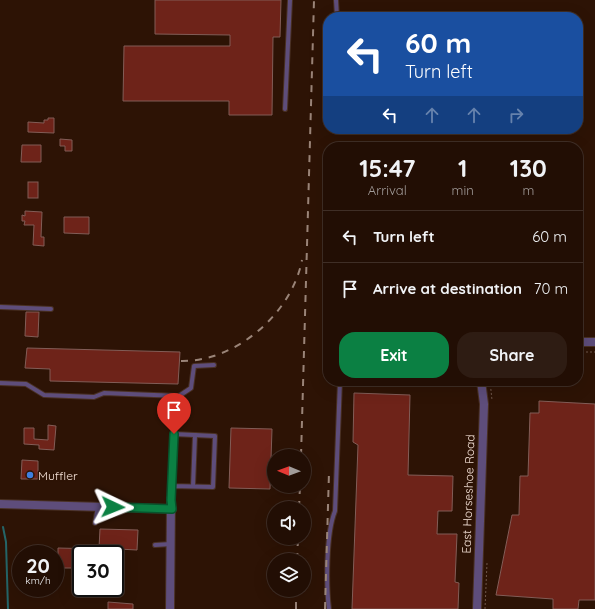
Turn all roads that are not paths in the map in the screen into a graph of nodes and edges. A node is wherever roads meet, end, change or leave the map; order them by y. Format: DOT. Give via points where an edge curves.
graph roads {
  1 [pos="290,0"];
  2 [pos="336,0"];
  3 [pos="337,12"];
  4 [pos="285,109"];
  5 [pos="0,308"];
  6 [pos="51,309"];
  7 [pos="583,342"];
  8 [pos="595,342"];
  9 [pos="214,365"];
  10 [pos="0,383"];
  11 [pos="340,386"];
  12 [pos="482,386"];
  13 [pos="195,435"];
  14 [pos="172,486"];
  15 [pos="193,486"];
  16 [pos="171,500"];
  17 [pos="0,504"];
  18 [pos="98,507"];
  19 [pos="172,509"];
  20 [pos="96,523"];
  21 [pos="172,544"];
  22 [pos="155,545"];
  23 [pos="170,609"];
  24 [pos="328,609"];
  25 [pos="477,609"];
  1 -- 4 [label="lane"];
  2 -- 3 [label="lane"];
  5 -- 6 [label="lane"];
  7 -- 8 [label="street"];
  9 -- 10 [label="lane" via="194,366 191,388 179,396 104,393 94,397 44,395 26,384"];
  11 -- 24 [label="lane" via="335,511 329,537"];
  12 -- 25 [label="street, East Horseshoe Road" via="484,404"];
  13 -- 14 [label="lane" via="174,434"];
  13 -- 15 [label="lane"];
  13 -- 15 [label="lane" via="215,436 214,480 213,487"];
  14 -- 15 [label="lane"];
  14 -- 16 [label="lane"];
  16 -- 19 [label="street"];
  17 -- 18 [label="street"];
  18 -- 19 [label="street"];
  18 -- 20 [label="lane"];
  19 -- 21 [label="street"];
  21 -- 22 [label="lane"];
  21 -- 23 [label="street"];
}
